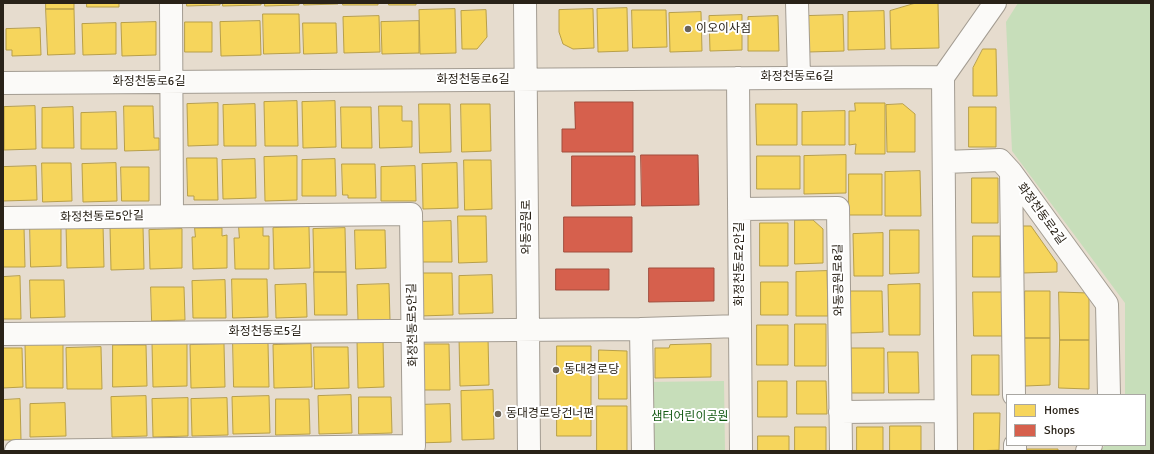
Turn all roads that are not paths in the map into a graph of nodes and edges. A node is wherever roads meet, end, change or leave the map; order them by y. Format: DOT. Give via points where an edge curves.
graph roads {
  1 [pos="171,3"];
  2 [pos="525,3"];
  3 [pos="797,3"];
  4 [pos="995,3"];
  5 [pos="943,76"];
  6 [pos="799,77"];
  7 [pos="738,78"];
  8 [pos="526,79"];
  9 [pos="171,82"];
  10 [pos="3,83"];
  11 [pos="944,162"];
  12 [pos="1011,172"];
  13 [pos="739,209"];
  14 [pos="172,216"];
  15 [pos="3,218"];
  16 [pos="740,326"];
  17 [pos="641,328"];
  18 [pos="528,330"];
  19 [pos="413,331"];
  20 [pos="3,334"];
  21 [pos="1014,394"];
  22 [pos="1109,394"];
  23 [pos="945,411"];
  24 [pos="840,412"];
  25 [pos="170,450"];
  26 [pos="16,451"];
  27 [pos="530,451"];
  28 [pos="643,451"];
  29 [pos="741,451"];
  30 [pos="840,451"];
  31 [pos="946,451"];
  1 -- 9 [label="street"];
  2 -- 8 [label="street, 와동공원로"];
  3 -- 6 [label="street"];
  4 -- 5 [label="street"];
  5 -- 6 [label="street, 화정천동로6길"];
  5 -- 11 [label="street"];
  6 -- 7 [label="street, 화정천동로6길"];
  7 -- 8 [label="street, 화정천동로6길"];
  7 -- 13 [label="street, 화정천동로2안길"];
  8 -- 9 [label="street, 화정천동로6길"];
  8 -- 18 [label="street, 와동공원로"];
  9 -- 10 [label="street, 화정천동로6길"];
  9 -- 14 [label="street"];
  11 -- 12 [label="street" via="1000,160"];
  11 -- 23 [label="street"];
  12 -- 21 [label="street, 화정천동로2길"];
  12 -- 22 [label="street, 화정천동로2길" via="1107,304"];
  13 -- 16 [label="street, 화정천동로2안길"];
  13 -- 24 [label="street, 와동공원로8길" via="838,208"];
  14 -- 15 [label="street, 화정천동로5안길"];
  14 -- 19 [label="street, 화정천동로5안길" via="411,214"];
  16 -- 17 [label="street"];
  16 -- 29 [label="street, 화정천동로2안길"];
  17 -- 18 [label="street"];
  17 -- 28 [label="street"];
  18 -- 19 [label="street, 화정천동로5길"];
  18 -- 27 [label="street, 와동공원로"];
  19 -- 20 [label="street, 화정천동로5길"];
  19 -- 25 [label="street, 화정천동로5안길" via="414,446"];
  23 -- 24 [label="street"];
  23 -- 31 [label="street"];
  24 -- 30 [label="street, 와동공원로8길"];
  25 -- 26 [label="street, 화정천동로5안길"];
}
